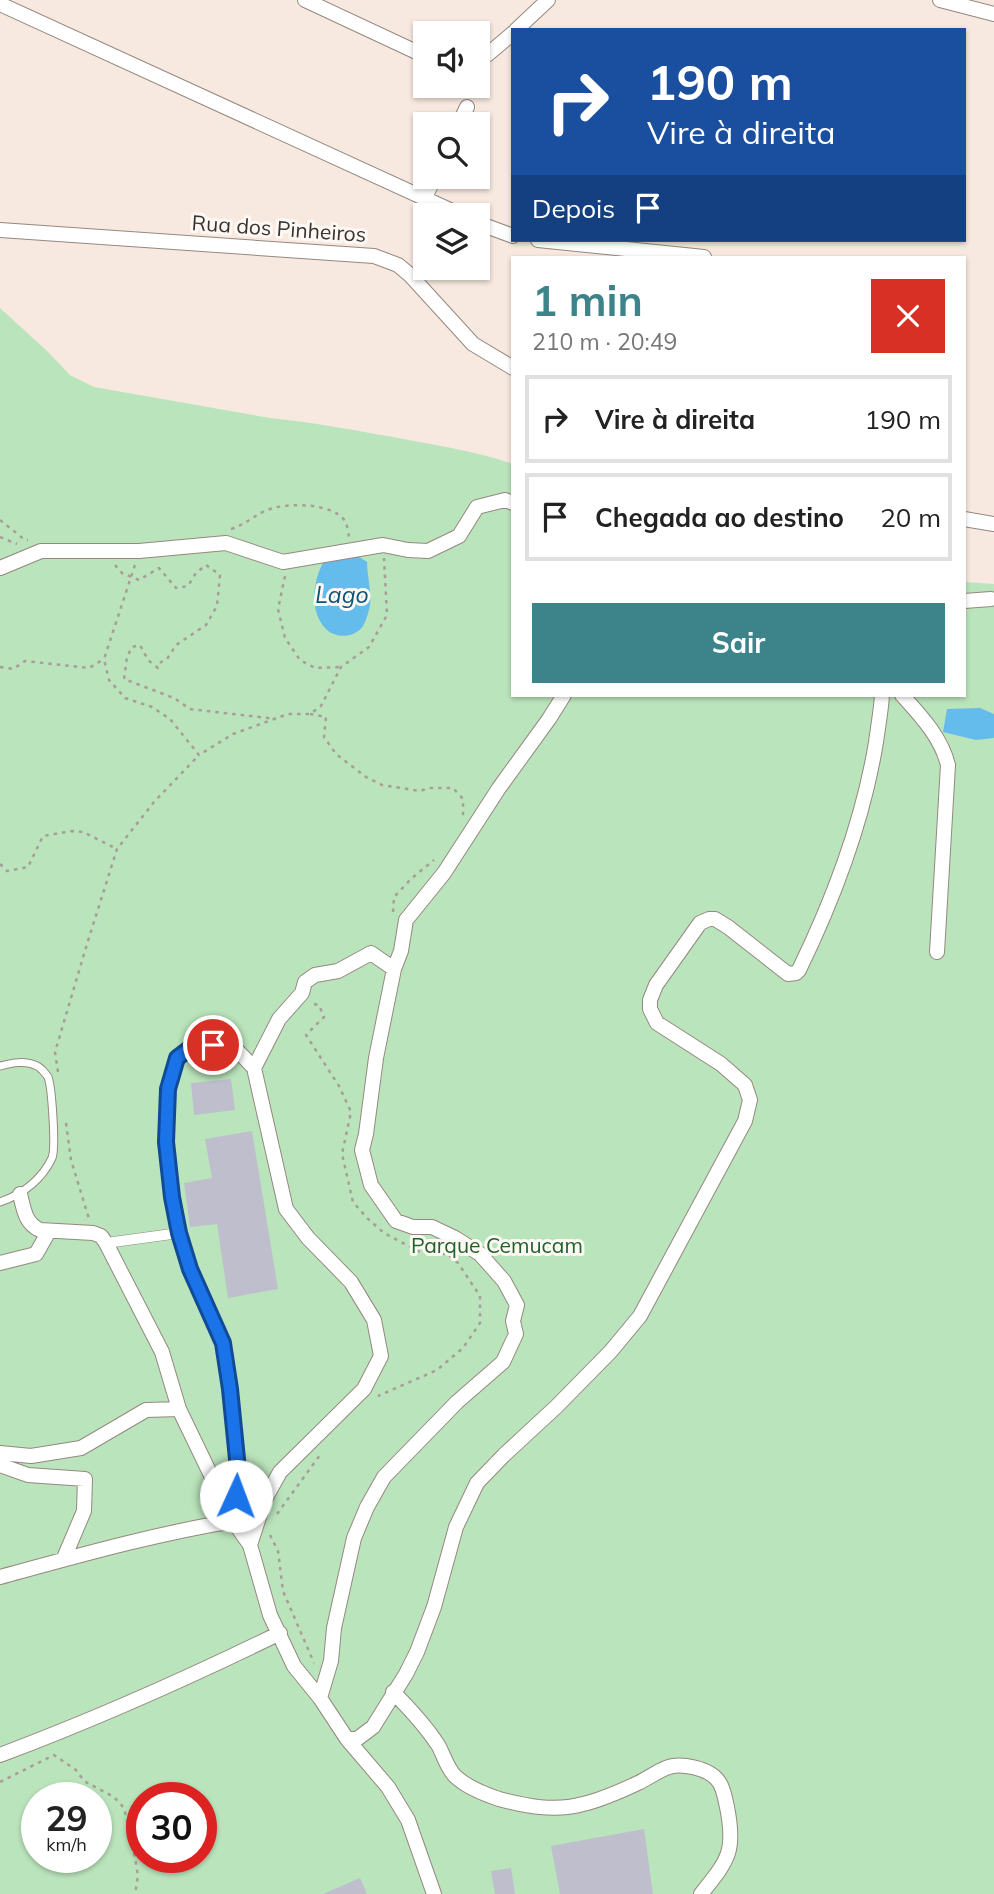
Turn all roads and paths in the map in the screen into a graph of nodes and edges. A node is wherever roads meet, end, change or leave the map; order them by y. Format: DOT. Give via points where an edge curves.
graph roads {
  1 [pos="306,0"];
  2 [pos="548,0"];
  3 [pos="940,0"];
  4 [pos="0,4"];
  5 [pos="994,14"];
  6 [pos="517,28"];
  7 [pos="511,34"];
  8 [pos="413,50"];
  9 [pos="490,52"];
  10 [pos="467,107"];
  11 [pos="465,112"];
  12 [pos="430,189"];
  13 [pos="425,199"];
  14 [pos="434,203"];
  15 [pos="490,227"];
  16 [pos="0,230"];
  17 [pos="511,235"];
  18 [pos="558,242"];
  19 [pos="694,256"];
  20 [pos="511,368"];
  21 [pos="511,502"];
  22 [pos="966,519"];
  23 [pos="994,524"];
  24 [pos="0,537"];
  25 [pos="383,545"];
  26 [pos="26,547"];
  27 [pos="139,551"];
  28 [pos="112,561"];
  29 [pos="283,562"];
  30 [pos="0,568"];
  31 [pos="991,599"];
  32 [pos="966,601"];
  33 [pos="104,659"];
  34 [pos="0,667"];
  35 [pos="341,667"];
  36 [pos="563,697"];
  37 [pos="882,697"];
  38 [pos="904,697"];
  39 [pos="310,714"];
  40 [pos="276,719"];
  41 [pos="200,754"];
  42 [pos="463,818"];
  43 [pos="117,849"];
  44 [pos="442,853"];
  45 [pos="0,864"];
  46 [pos="392,921"];
  47 [pos="937,952"];
  48 [pos="394,969"];
  49 [pos="302,993"];
  50 [pos="0,1066"];
  51 [pos="254,1068"];
  52 [pos="59,1079"];
  53 [pos="65,1119"];
  54 [pos="20,1194"];
  55 [pos="0,1202"];
  56 [pos="49,1231"];
  57 [pos="93,1233"];
  58 [pos="179,1233"];
  59 [pos="106,1243"];
  60 [pos="0,1263"];
  61 [pos="375,1397"];
  62 [pos="179,1409"];
  63 [pos="0,1453"];
  64 [pos="321,1453"];
  65 [pos="0,1465"];
  66 [pos="277,1514"];
  67 [pos="233,1521"];
  68 [pos="268,1531"];
  69 [pos="250,1545"];
  70 [pos="64,1558"];
  71 [pos="0,1577"];
  72 [pos="280,1633"];
  73 [pos="331,1661"];
  74 [pos="393,1692"];
  75 [pos="320,1699"];
  76 [pos="347,1739"];
  77 [pos="0,1755"];
  78 [pos="0,1782"];
  79 [pos="135,1894"];
  80 [pos="434,1894"];
  81 [pos="702,1894"];
  1 -- 8 [label="street"];
  2 -- 6 [label="street"];
  3 -- 5 [label="street"];
  4 -- 13 [label="street"];
  7 -- 9 [label="street"];
  10 -- 11 [label="street"];
  12 -- 13 [label="street"];
  13 -- 14 [label="street"];
  15 -- 17 [label="street"];
  16 -- 20 [label="street, Rua dos Pinheiros" via="373,256 398,265 473,344"];
  18 -- 19 [label="street"];
  21 -- 25 [label="street" via="477,507 459,536 428,551"];
  22 -- 23 [label="street"];
  24 -- 26 [label="path"];
  25 -- 29 [label="street"];
  25 -- 35 [label="path" via="387,615 369,647"];
  27 -- 29 [label="street" via="226,543"];
  27 -- 30 [label="street" via="41,551"];
  27 -- 33 [label="path"];
  28 -- 40 [label="path" via="122,573 139,579 159,568 176,588 188,586 206,565 220,575 217,606 206,625 176,645 158,668 140,645 132,647 124,679 190,709"];
  29 -- 35 [label="path" via="278,610 285,638 300,660 315,668"];
  31 -- 32 [label="street"];
  33 -- 34 [label="path" via="89,668 25,661 13,669"];
  33 -- 41 [label="path" via="109,680 125,698 170,719"];
  35 -- 39 [label="path" via="321,706"];
  36 -- 48 [label="street" via="444,873 406,920"];
  37 -- 74 [label="street" via="862,808 822,923 796,974 788,974 729,927 709,919 700,923 656,985 650,1009 657,1023 745,1084 750,1100 745,1121 640,1316 575,1388 477,1482 456,1527 417,1652"];
  38 -- 47 [label="street" via="927,723 948,765"];
  39 -- 40 [label="path"];
  39 -- 42 [label="path" via="326,717 324,737 336,754 366,777 420,791 453,788 463,799"];
  40 -- 41 [label="path" via="233,734"];
  41 -- 43 [label="path"];
  43 -- 45 [label="path" via="72,831 43,836 28,867 7,871"];
  43 -- 52 [label="path" via="55,1052"];
  44 -- 46 [label="path" via="394,897"];
  48 -- 49 [label="street" via="371,953 338,971 315,975 304,982"];
  48 -- 73 [label="street" via="362,1150 371,1185 396,1220 413,1227 432,1227 480,1254 504,1281 517,1305 516,1334 503,1362 384,1477 367,1507 354,1538"];
  49 -- 51 [label="street" via="279,1019"];
  49 -- 61 [label="path" via="306,1002 319,1005 324,1017 306,1035 351,1112 342,1154 353,1202 396,1240 422,1253 447,1254 480,1296 480,1323 463,1348 437,1370"];
  50 -- 54 [label="lane" via="16,1062 39,1066 48,1077 55,1130 53,1156 39,1180"];
  51 -- 58 [label="street" via="233,1045 193,1046 177,1058 168,1089 166,1142"];
  51 -- 69 [label="street" via="286,1209 351,1282 374,1320 381,1356 364,1389 280,1472 265,1499"];
  53 -- 57 [label="path" via="71,1160"];
  54 -- 55 [label="lane"];
  54 -- 56 [label="street" via="27,1220 33,1227"];
  56 -- 57 [label="street"];
  56 -- 60 [label="street" via="36,1254"];
  57 -- 59 [label="street"];
  58 -- 59 [label="street"];
  58 -- 67 [label="street" via="223,1343 238,1469"];
  59 -- 62 [label="street" via="162,1352"];
  62 -- 63 [label="street" via="146,1410 81,1448 31,1456"];
  62 -- 67 [label="street"];
  64 -- 66 [label="path"];
  65 -- 70 [label="street" via="28,1475 85,1479 84,1511"];
  67 -- 69 [label="street"];
  67 -- 70 [label="street"];
  68 -- 73 [label="path" via="278,1551 283,1591 317,1672 323,1674"];
  69 -- 72 [label="street" via="270,1615"];
  70 -- 71 [label="street"];
  72 -- 75 [label="street" via="294,1666"];
  72 -- 77 [label="street" via="115,1709"];
  73 -- 75 [label="street"];
  74 -- 76 [label="street" via="373,1727 357,1739"];
  74 -- 81 [label="street" via="420,1719 453,1776 498,1798 559,1809 627,1788 668,1767 695,1767 717,1778 727,1811 730,1851"];
  75 -- 76 [label="street"];
  76 -- 80 [label="street" via="403,1809"];
  78 -- 79 [label="path" via="54,1755 114,1797 124,1808 133,1846 138,1876"];
}
